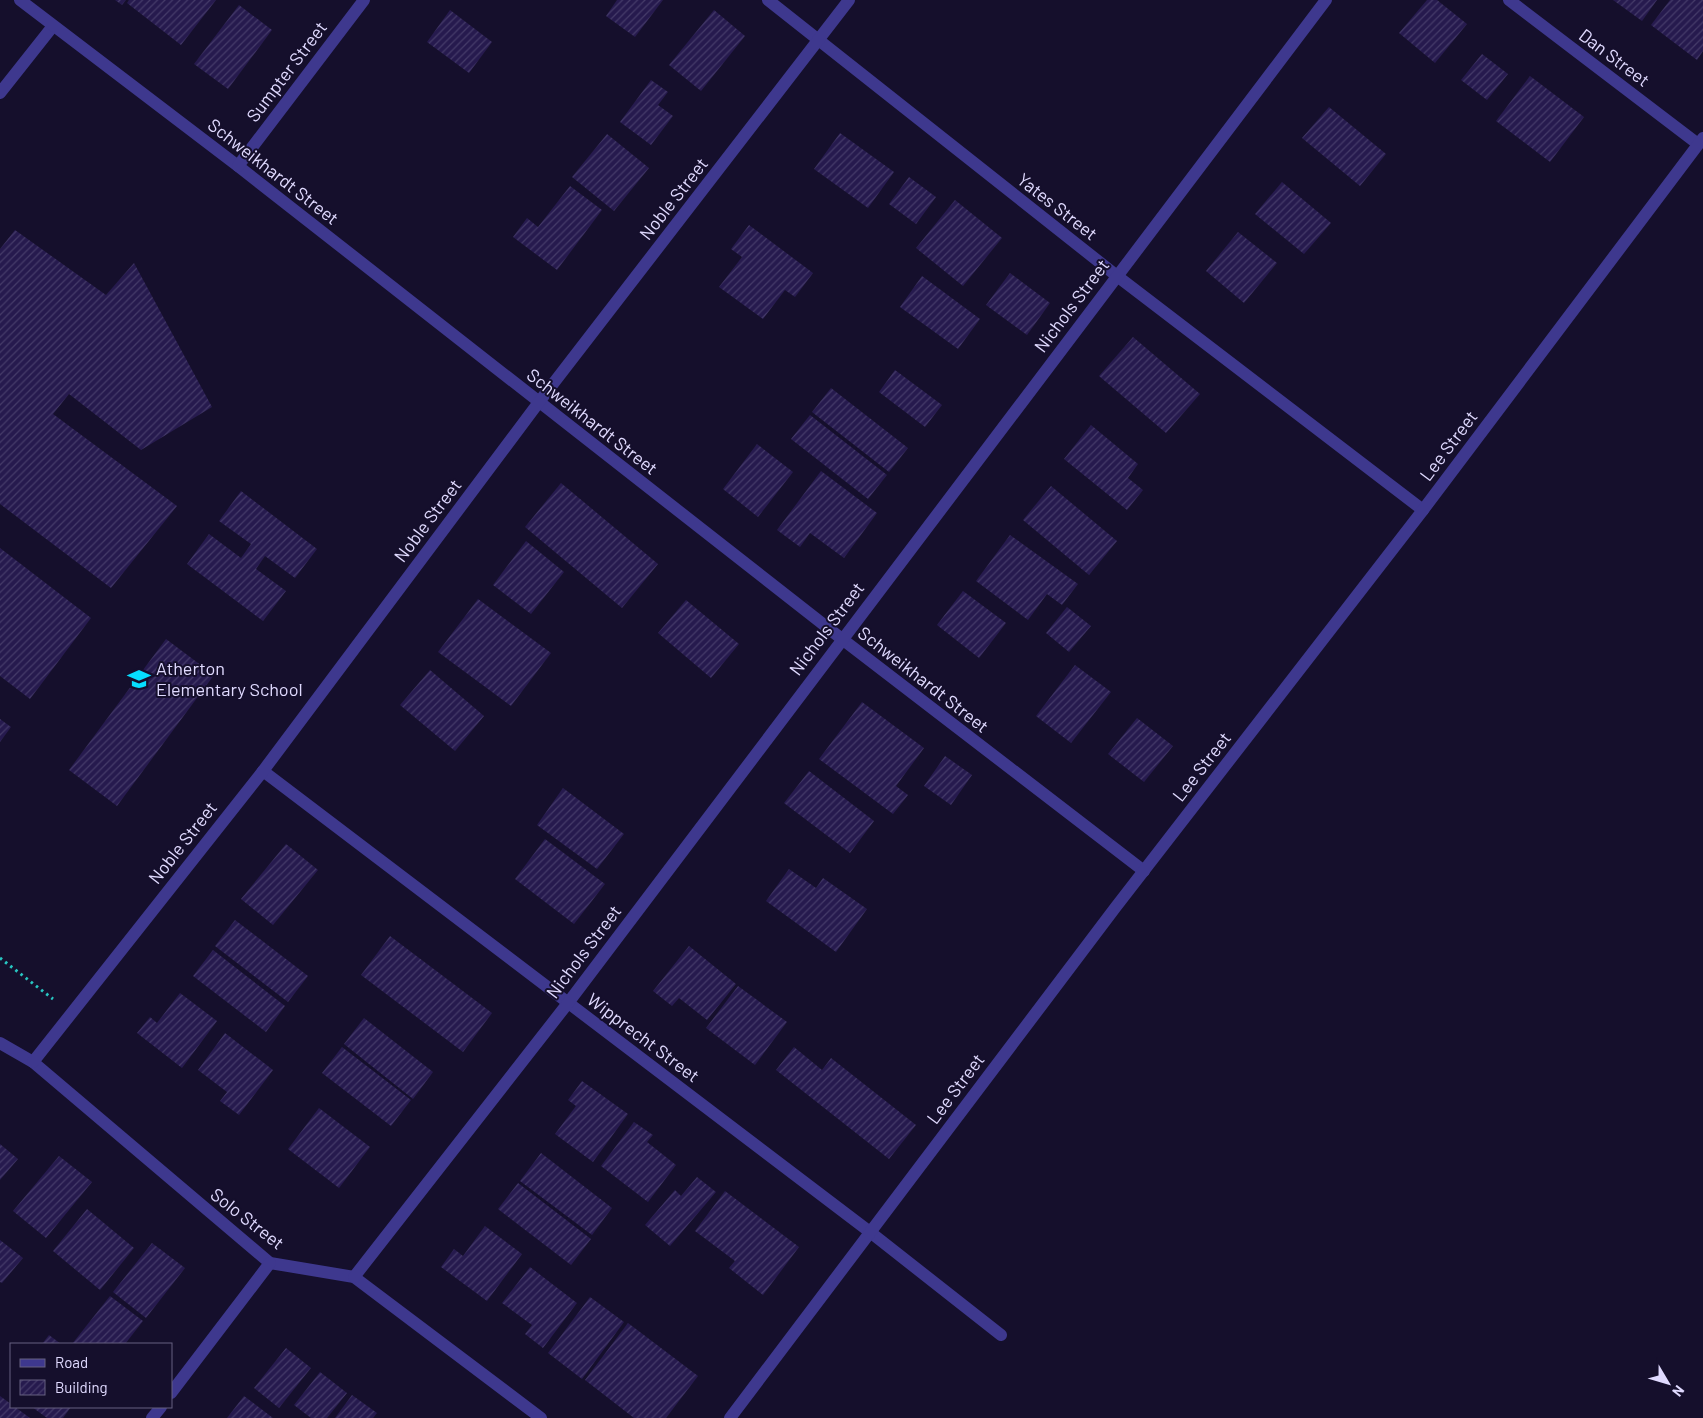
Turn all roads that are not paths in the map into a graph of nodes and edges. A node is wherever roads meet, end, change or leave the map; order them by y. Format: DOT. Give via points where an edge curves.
graph roads {
  1 [pos="20,0"];
  2 [pos="364,0"];
  3 [pos="768,0"];
  4 [pos="849,0"];
  5 [pos="1326,0"];
  6 [pos="1509,0"];
  7 [pos="53,26"];
  8 [pos="818,40"];
  9 [pos="0,93"];
  10 [pos="1701,141"];
  11 [pos="238,166"];
  12 [pos="1117,276"];
  13 [pos="539,402"];
  14 [pos="1423,510"];
  15 [pos="842,639"];
  16 [pos="263,772"];
  17 [pos="1144,871"];
  18 [pos="568,1003"];
  19 [pos="0,1043"];
  20 [pos="33,1062"];
  21 [pos="870,1232"];
  22 [pos="270,1263"];
  23 [pos="354,1277"];
  24 [pos="1001,1335"];
  25 [pos="172,1392"];
  26 [pos="160,1408"];
  27 [pos="152,1418"];
  28 [pos="541,1418"];
  29 [pos="730,1418"];
  1 -- 7 [label="street, Schweikhardt Street"];
  2 -- 11 [label="street, Sumpter Street"];
  3 -- 8 [label="street, Yates Street"];
  4 -- 8 [label="street, Noble Street"];
  5 -- 12 [label="street, Nichols Street"];
  6 -- 10 [label="street, Dan Street"];
  7 -- 9 [label="street"];
  7 -- 11 [label="street, Schweikhardt Street"];
  8 -- 12 [label="street, Yates Street"];
  8 -- 13 [label="street, Noble Street"];
  10 -- 14 [label="street, Lee Street"];
  11 -- 13 [label="street, Schweikhardt Street"];
  12 -- 14 [label="street, Yates Street"];
  12 -- 15 [label="street, Nichols Street"];
  13 -- 15 [label="street, Schweikhardt Street"];
  13 -- 16 [label="street, Noble Street"];
  14 -- 17 [label="street, Lee Street"];
  15 -- 17 [label="street, Schweikhardt Street"];
  15 -- 18 [label="street, Nichols Street"];
  16 -- 18 [label="street, Wipprecht Street"];
  16 -- 20 [label="street, Noble Street"];
  17 -- 21 [label="street, Lee Street"];
  18 -- 21 [label="street, Wipprecht Street"];
  18 -- 23 [label="street, Nichols Street"];
  19 -- 20 [label="street, Solo Street"];
  20 -- 22 [label="street, Solo Street"];
  21 -- 24 [label="street, Wipprecht Street"];
  21 -- 29 [label="street, Lee Street"];
  22 -- 23 [label="street, Solo Street"];
  22 -- 25 [label="street"];
  23 -- 28 [label="street, Solo Street"];
  26 -- 27 [label="street"];
}
